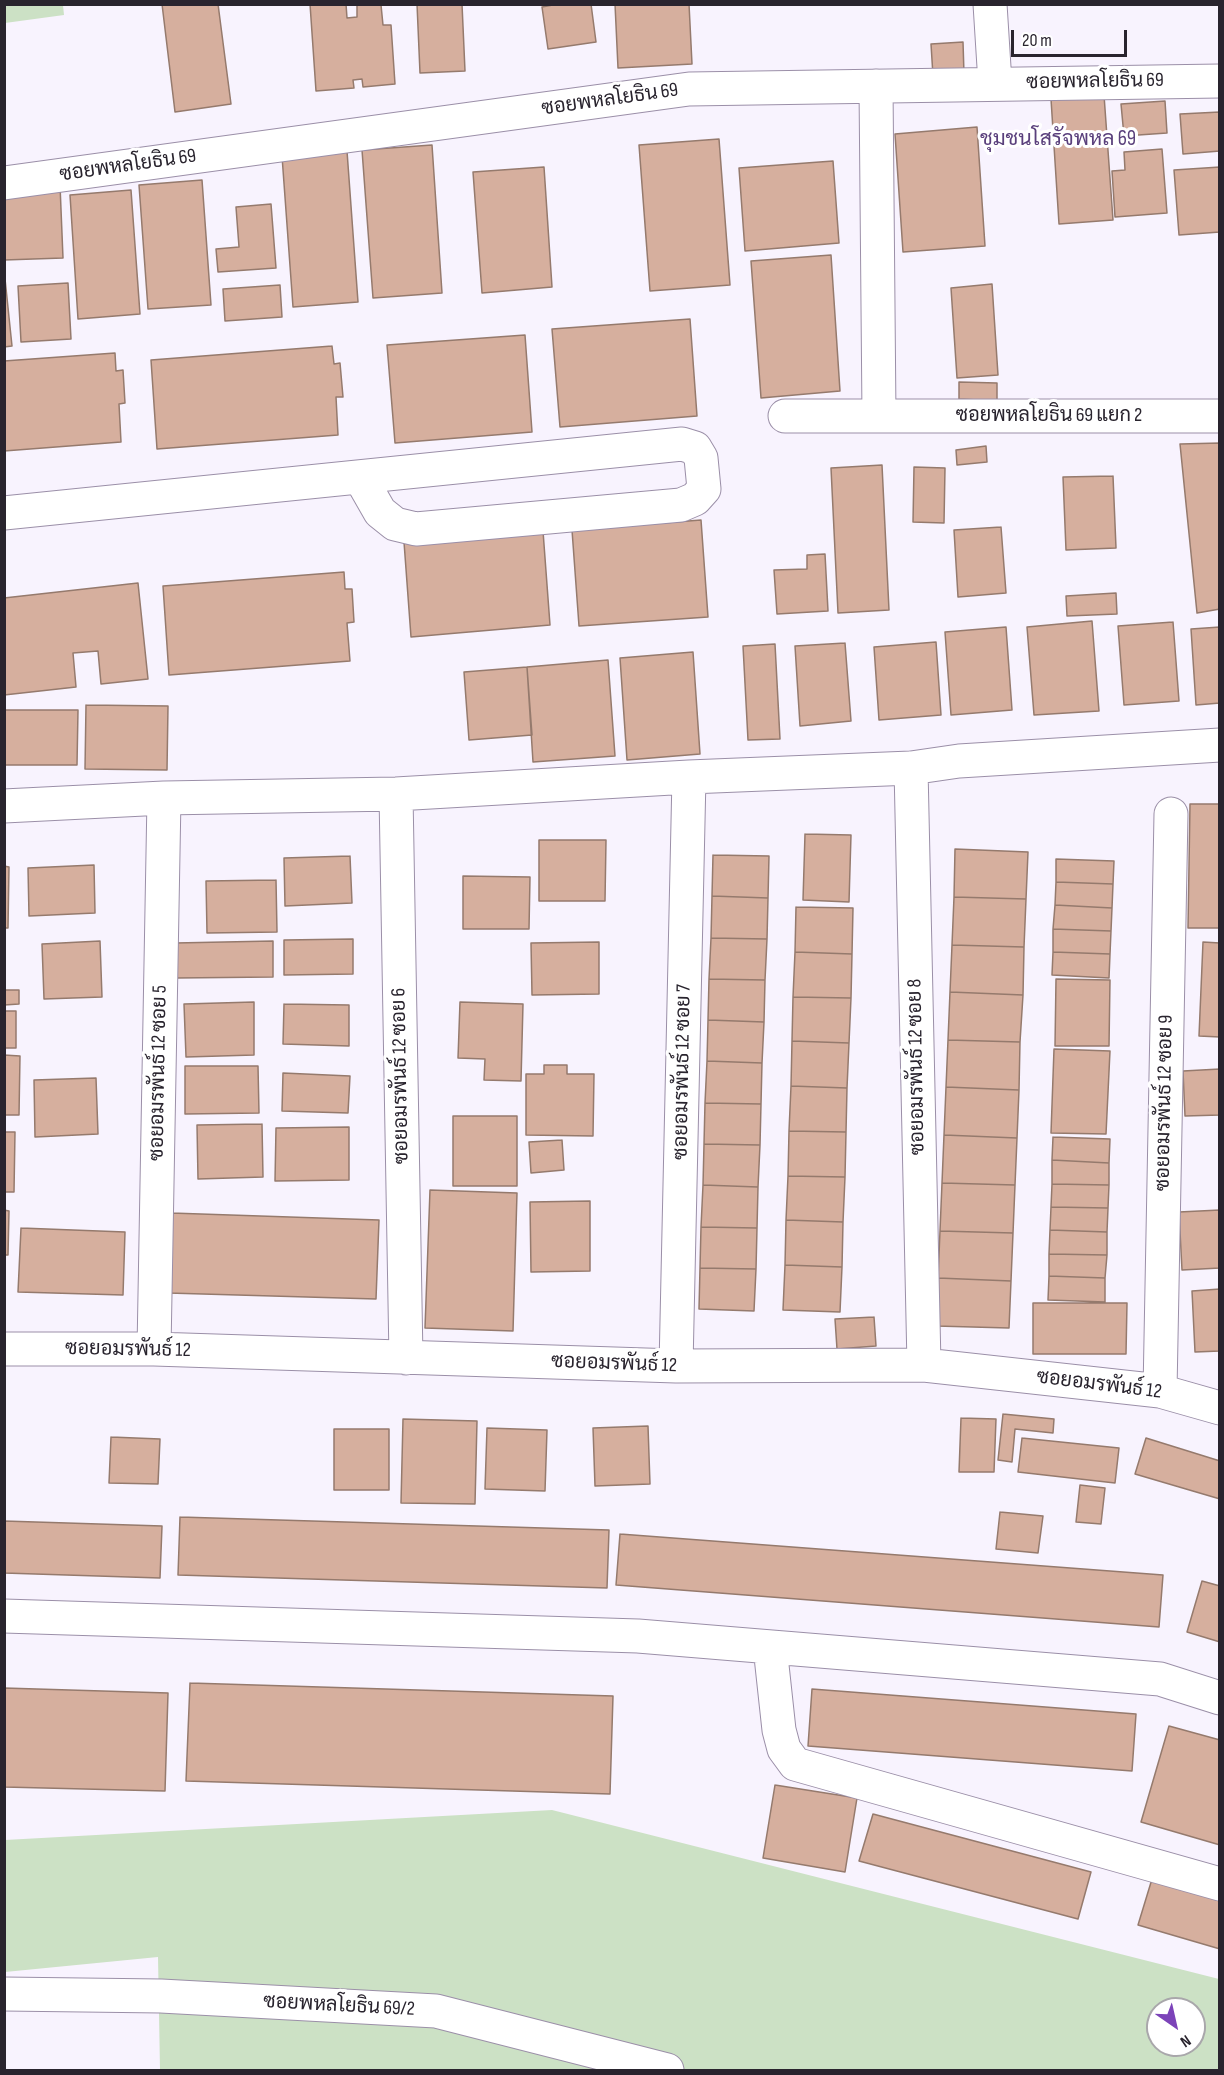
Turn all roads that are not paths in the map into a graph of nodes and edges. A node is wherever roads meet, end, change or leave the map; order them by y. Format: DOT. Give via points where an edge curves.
graph roads {
  1 [pos="990,4"];
  2 [pos="1220,81"];
  3 [pos="995,84"];
  4 [pos="876,86"];
  5 [pos="4,183"];
  6 [pos="785,416"];
  7 [pos="879,416"];
  8 [pos="1220,416"];
  9 [pos="360,477"];
  10 [pos="4,513"];
  11 [pos="1220,745"];
  12 [pos="910,768"];
  13 [pos="689,777"];
  14 [pos="396,794"];
  15 [pos="164,798"];
  16 [pos="4,806"];
  17 [pos="1171,814"];
  18 [pos="4,1349"];
  19 [pos="154,1349"];
  20 [pos="406,1358"];
  21 [pos="924,1365"];
  22 [pos="676,1366"];
  23 [pos="1160,1391"];
  24 [pos="1220,1408"];
  25 [pos="4,1616"];
  26 [pos="770,1647"];
  27 [pos="1220,1698"];
  28 [pos="1220,1884"];
  29 [pos="4,1995"];
  30 [pos="667,2070"];
  1 -- 3 [label="street"];
  2 -- 3 [label="street, ซอยพหลโยธิน 69"];
  3 -- 4 [label="street, ซอยพหลโยธิน 69"];
  4 -- 5 [label="street, ซอยพหลโยธิน 69" via="689,89"];
  4 -- 7 [label="street"];
  6 -- 7 [label="street, ซอยพหลโยธิน 69 แยก 2"];
  7 -- 8 [label="street, ซอยพหลโยธิน 69 แยก 2"];
  9 -- 9 [label="street" via="682,444 695,448 701,458 704,489 681,504 416,529 395,524 380,512"];
  9 -- 10 [label="street"];
  11 -- 12 [label="street" via="959,761"];
  12 -- 13 [label="street"];
  12 -- 21 [label="street, ซอยอมรพันธ์ 12 ซอย 8"];
  13 -- 14 [label="street"];
  13 -- 22 [label="street, ซอยอมรพันธ์ 12 ซอย 7"];
  14 -- 15 [label="street"];
  14 -- 20 [label="street, ซอยอมรพันธ์ 12 ซอย 6"];
  15 -- 16 [label="street"];
  15 -- 19 [label="street, ซอยอมรพันธ์ 12 ซอย 5"];
  17 -- 23 [label="street, ซอยอมรพันธ์ 12 ซอย 9"];
  18 -- 19 [label="street, ซอยอมรพันธ์ 12"];
  19 -- 20 [label="street, ซอยอมรพันธ์ 12"];
  20 -- 22 [label="street, ซอยอมรพันธ์ 12"];
  21 -- 22 [label="street, ซอยอมรพันธ์ 12"];
  21 -- 23 [label="street, ซอยอมรพันธ์ 12"];
  23 -- 24 [label="street, ซอยอมรพันธ์ 12"];
  25 -- 26 [label="street" via="638,1636"];
  26 -- 27 [label="street" via="1160,1678"];
  26 -- 28 [label="street" via="779,1730 784,1749 795,1764"];
  29 -- 30 [label="street, ซอยพหลโยธิน 69/2" via="161,1996 436,2011"];
}
